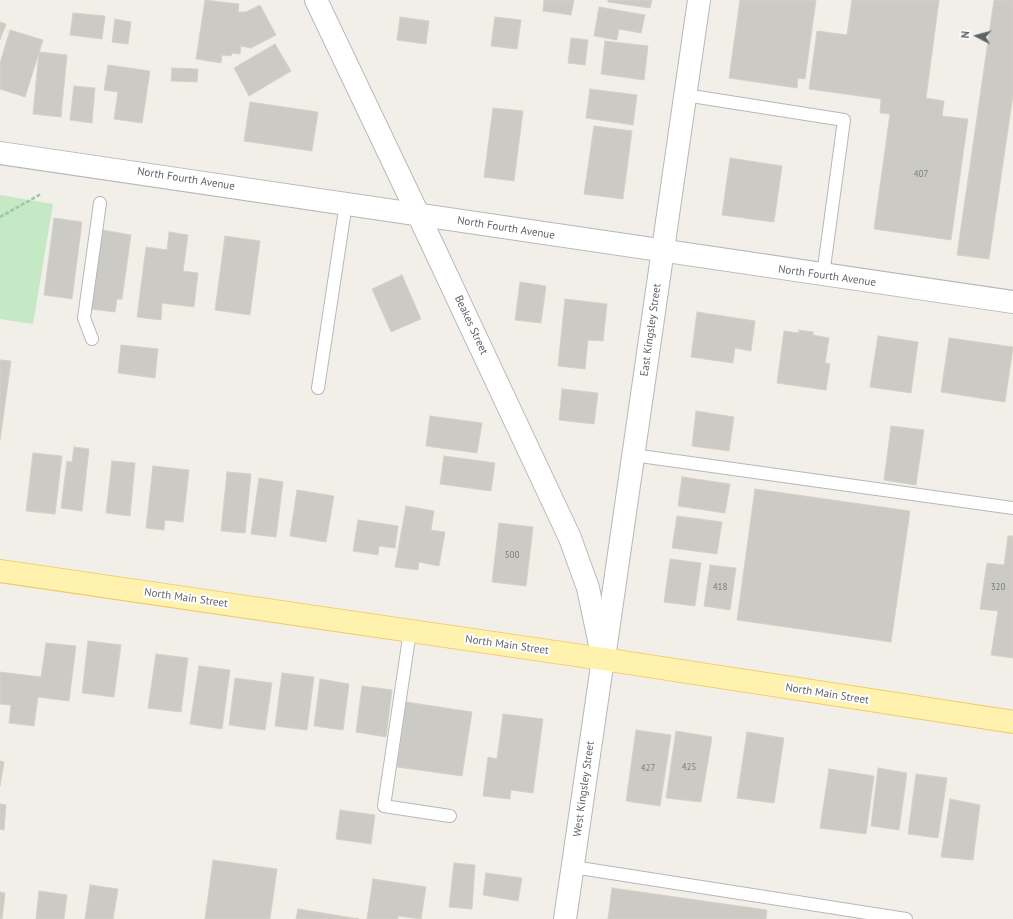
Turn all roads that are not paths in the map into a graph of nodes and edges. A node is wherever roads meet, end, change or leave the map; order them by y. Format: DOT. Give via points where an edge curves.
graph roads {
  1 [pos="699,0"];
  2 [pos="312,1"];
  3 [pos="685,94"];
  4 [pos="0,153"];
  5 [pos="100,203"];
  6 [pos="346,203"];
  7 [pos="418,214"];
  8 [pos="662,252"];
  9 [pos="823,275"];
  10 [pos="1013,302"];
  11 [pos="92,339"];
  12 [pos="318,388"];
  13 [pos="633,456"];
  14 [pos="1013,508"];
  15 [pos="0,571"];
  16 [pos="410,631"];
  17 [pos="603,659"];
  18 [pos="1013,722"];
  19 [pos="450,816"];
  20 [pos="573,867"];
  21 [pos="565,919"];
  22 [pos="906,919"];
  1 -- 3 [label="street, East Kingsley Street"];
  2 -- 7 [label="street, Beakes Street"];
  3 -- 8 [label="street, East Kingsley Street"];
  3 -- 9 [label="lane" via="844,120"];
  4 -- 6 [label="street, North Fourth Avenue"];
  5 -- 11 [label="lane" via="84,318"];
  6 -- 7 [label="street, North Fourth Avenue"];
  6 -- 12 [label="lane"];
  7 -- 8 [label="street, North Fourth Avenue"];
  7 -- 17 [label="street, Beakes Street" via="570,538 588,588"];
  8 -- 9 [label="street, North Fourth Avenue"];
  8 -- 13 [label="street, East Kingsley Street"];
  9 -- 10 [label="street, North Fourth Avenue"];
  13 -- 14 [label="lane"];
  13 -- 17 [label="street, East Kingsley Street"];
  15 -- 16 [label="main road, North Main Street"];
  16 -- 17 [label="main road, North Main Street"];
  16 -- 19 [label="lane" via="384,806"];
  17 -- 18 [label="main road, North Main Street"];
  17 -- 20 [label="street, West Kingsley Street"];
  20 -- 21 [label="street, West Kingsley Street"];
  20 -- 22 [label="lane"];
}
